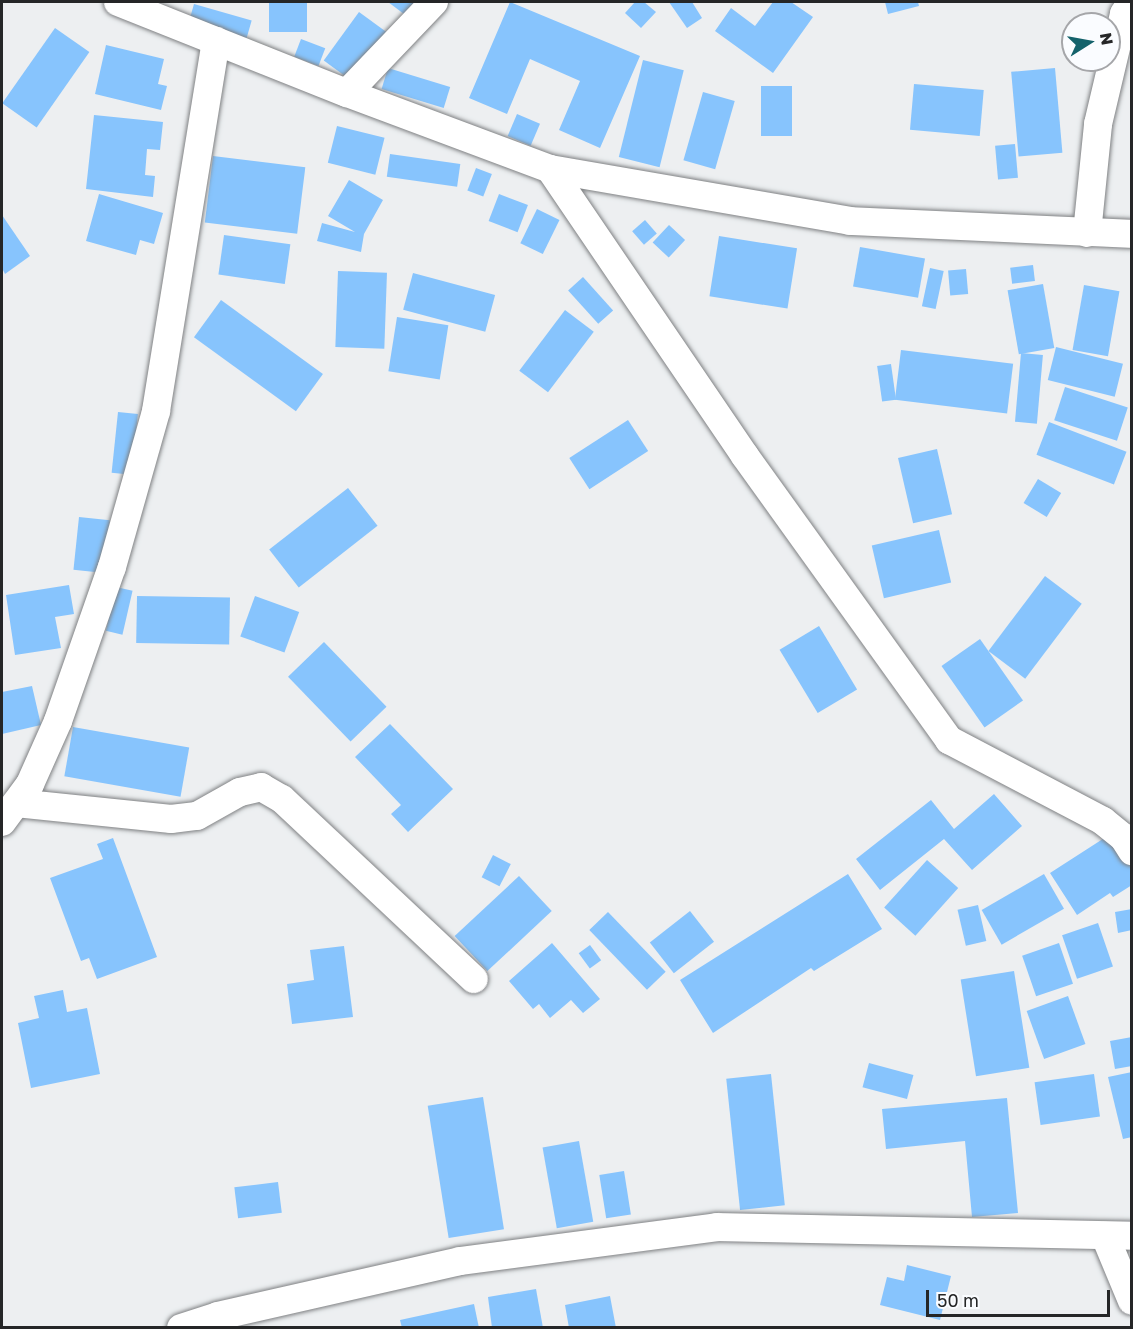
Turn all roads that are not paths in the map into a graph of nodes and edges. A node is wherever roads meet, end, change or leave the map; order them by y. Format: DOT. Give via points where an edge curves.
graph roads {
  1 [pos="118,2"];
  2 [pos="434,2"];
  3 [pos="1131,2"];
  4 [pos="216,41"];
  5 [pos="347,93"];
  6 [pos="550,169"];
  7 [pos="1088,233"];
  8 [pos="1131,234"];
  9 [pos="9,813"];
  10 [pos="1131,851"];
  11 [pos="474,979"];
  12 [pos="1118,1236"];
  13 [pos="1131,1301"];
  14 [pos="182,1328"];
  1 -- 4 [label="street"];
  2 -- 5 [label="street"];
  3 -- 7 [label="street" via="1124,14 1098,124"];
  4 -- 5 [label="street"];
  4 -- 9 [label="street" via="156,411 112,567 58,721 30,784"];
  5 -- 6 [label="street"];
  6 -- 7 [label="street" via="850,221"];
  6 -- 10 [label="street" via="745,456 950,740 1102,821 1124,837"];
  7 -- 8 [label="street"];
  9 -- 11 [label="street" via="171,819 197,816 240,792 261,788 282,799"];
  12 -- 13 [label="street"];
  12 -- 14 [label="street" via="717,1227 460,1261 218,1316"];
}
